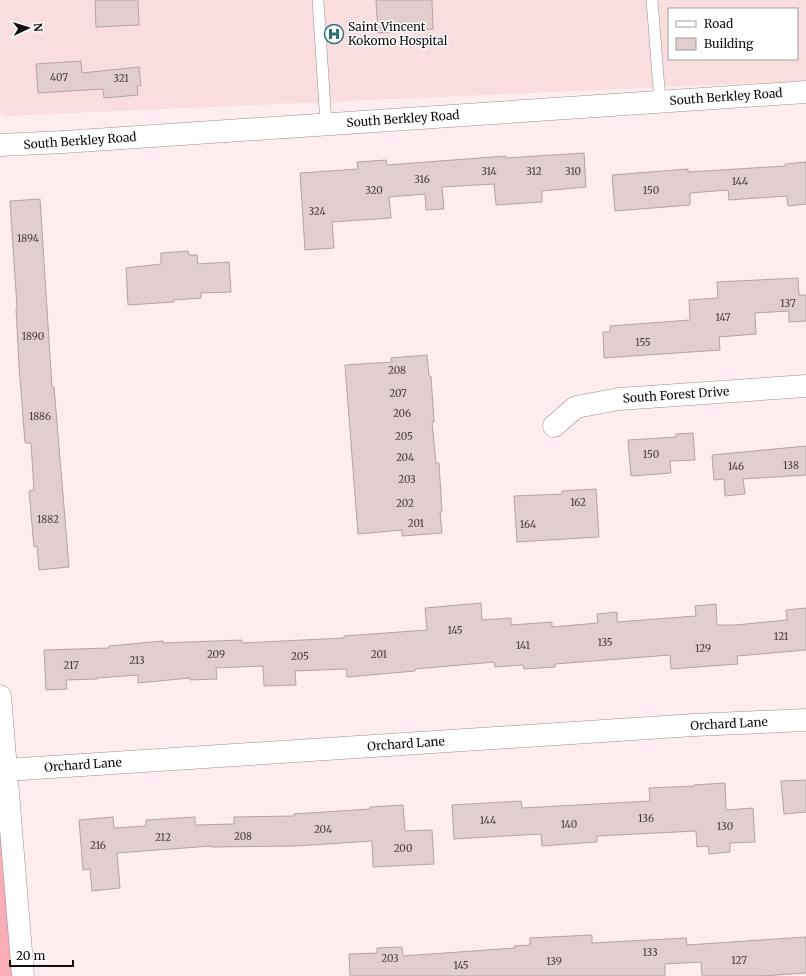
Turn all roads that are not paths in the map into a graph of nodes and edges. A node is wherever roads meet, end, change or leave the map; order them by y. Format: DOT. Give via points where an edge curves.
graph roads {
  1 [pos="318,0"];
  2 [pos="652,0"];
  3 [pos="806,92"];
  4 [pos="660,101"];
  5 [pos="326,124"];
  6 [pos="0,145"];
  7 [pos="806,386"];
  8 [pos="554,426"];
  9 [pos="0,696"];
  10 [pos="806,720"];
  11 [pos="6,770"];
  12 [pos="23,976"];
  1 -- 5 [label="lane"];
  2 -- 4 [label="lane"];
  3 -- 4 [label="street, South Berkley Road"];
  4 -- 5 [label="street, South Berkley Road"];
  5 -- 6 [label="street, South Berkley Road"];
  7 -- 8 [label="street, South Forest Drive" via="619,399 576,407"];
  9 -- 11 [label="street"];
  10 -- 11 [label="street, Orchard Lane"];
  11 -- 12 [label="street"];
}
